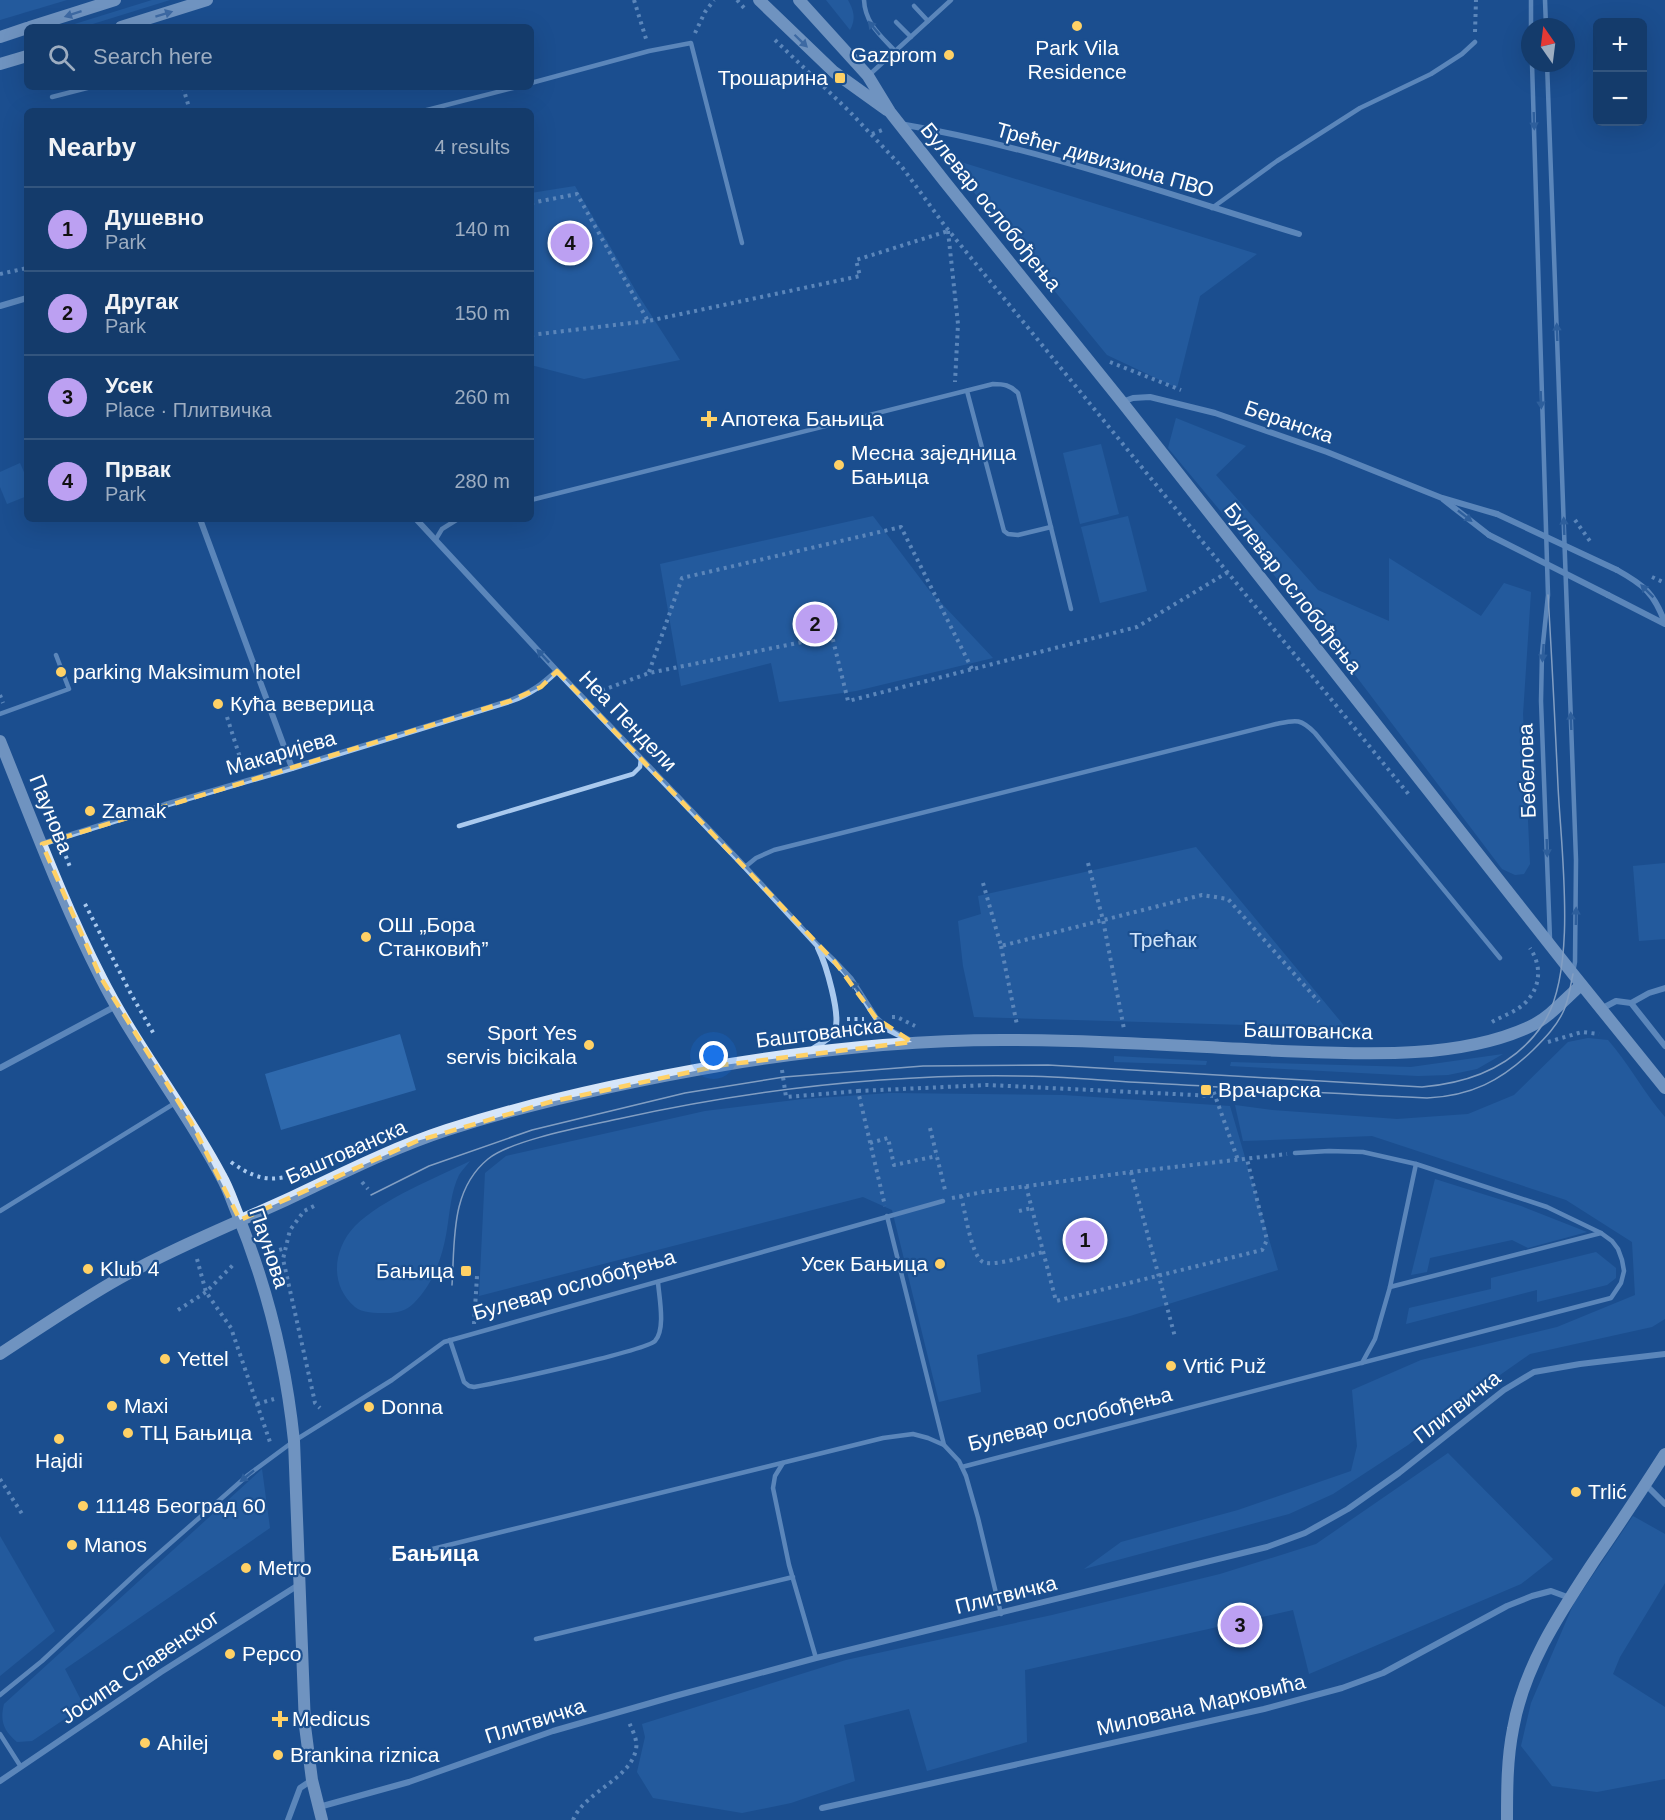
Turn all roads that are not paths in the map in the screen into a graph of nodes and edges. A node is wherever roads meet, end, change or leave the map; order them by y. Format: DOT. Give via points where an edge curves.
graph roads {
  1 [pos="115,0"];
  2 [pos="207,0"];
  3 [pos="759,0"];
  4 [pos="799,0"];
  5 [pos="864,0"];
  6 [pos="1531,0"];
  7 [pos="1545,0"];
  8 [pos="947,1"];
  9 [pos="914,6"];
  10 [pos="1532,18"];
  11 [pos="1546,18"];
  12 [pos="928,21"];
  13 [pos="896,22"];
  14 [pos="145,23"];
  15 [pos="38,24"];
  16 [pos="24,28"];
  17 [pos="0,36"];
  18 [pos="911,37"];
  19 [pos="1475,42"];
  20 [pos="895,51"];
  21 [pos="24,57"];
  22 [pos="0,64"];
  23 [pos="1532,72"];
  24 [pos="1547,72"];
  25 [pos="868,76"];
  26 [pos="534,83"];
  27 [pos="79,90"];
  28 [pos="505,90"];
  29 [pos="52,97"];
  30 [pos="435,108"];
  31 [pos="890,112"];
  32 [pos="899,123"];
  33 [pos="1212,208"];
  34 [pos="1299,234"];
  35 [pos="742,243"];
  36 [pos="24,299"];
  37 [pos="0,306"];
  38 [pos="967,391"];
  39 [pos="1122,402"];
  40 [pos="1442,498"];
  41 [pos="534,499"];
  42 [pos="201,522"];
  43 [pos="419,522"];
  44 [pos="453,522"];
  45 [pos="1051,527"];
  46 [pos="436,539"];
  47 [pos="1071,609"];
  48 [pos="1665,623"];
  49 [pos="56,655"];
  50 [pos="557,671"];
  51 [pos="0,714"];
  52 [pos="0,741"];
  53 [pos="641,758"];
  54 [pos="292,768"];
  55 [pos="459,826"];
  56 [pos="42,844"];
  57 [pos="745,867"];
  58 [pos="817,945"];
  59 [pos="1550,945"];
  60 [pos="1500,958"];
  61 [pos="1573,974"];
  62 [pos="1581,985"];
  63 [pos="1665,988"];
  64 [pos="1631,1003"];
  65 [pos="116,1005"];
  66 [pos="1601,1009"];
  67 [pos="912,1042"];
  68 [pos="1665,1046"];
  69 [pos="799,1054"];
  70 [pos="0,1068"];
  71 [pos="1665,1088"];
  72 [pos="178,1101"];
  73 [pos="1295,1153"];
  74 [pos="1416,1164"];
  75 [pos="943,1201"];
  76 [pos="0,1211"];
  77 [pos="887,1216"];
  78 [pos="240,1220"];
  79 [pos="1601,1233"];
  80 [pos="658,1282"];
  81 [pos="1390,1287"];
  82 [pos="450,1341"];
  83 [pos="0,1354"];
  84 [pos="1665,1354"];
  85 [pos="1362,1363"];
  86 [pos="294,1441"];
  87 [pos="944,1444"];
  88 [pos="1665,1454"];
  89 [pos="783,1463"];
  90 [pos="962,1467"];
  91 [pos="1645,1484"];
  92 [pos="1665,1504"];
  93 [pos="392,1559"];
  94 [pos="793,1576"];
  95 [pos="300,1583"];
  96 [pos="1570,1598"];
  97 [pos="1001,1614"];
  98 [pos="536,1639"];
  99 [pos="816,1658"];
  100 [pos="0,1695"];
  101 [pos="0,1734"];
  102 [pos="21,1767"];
  103 [pos="312,1780"];
  104 [pos="0,1781"];
  105 [pos="319,1807"];
  106 [pos="822,1808"];
  107 [pos="288,1820"];
  108 [pos="322,1820"];
  109 [pos="1507,1820"];
  1 -- 15 [label="street, one-way"];
  14 -- 2 [label="street, one-way"];
  3 -- 31 [label="street, Булевар ослобођења, one-way" via="834,72"];
  4 -- 25 [label="street, Булевар ослобођења"];
  20 -- 5 [label="lane, one-way" via="868,21"];
  6 -- 10 [label="lane"];
  7 -- 11 [label="lane"];
  8 -- 12 [label="lane"];
  9 -- 12 [label="lane"];
  12 -- 18 [label="lane"];
  13 -- 18 [label="lane"];
  16 -- 17 [label="street"];
  18 -- 20 [label="lane"];
  19 -- 33 [label="lane" via="1431,74 1360,108"];
  20 -- 25 [label="lane"];
  21 -- 22 [label="street"];
  23 -- 59 [label="lane, Бебелова, one-way" via="1548,595 1541,701"];
  61 -- 24 [label="lane, one-way" via="1576,849"];
  25 -- 31 [label="street, Булевар ослобођења"];
  26 -- 35 [label="lane" via="691,43"];
  27 -- 29 [label="lane"];
  28 -- 30 [label="lane"];
  31 -- 32 [label="street, Булевар ослобођења"];
  32 -- 33 [label="street, Трећег дивизиона ПВО" via="1080,166"];
  32 -- 39 [label="street, Булевар ослобођења"];
  33 -- 34 [label="street, Трећег дивизиона ПВО"];
  36 -- 37 [label="street"];
  38 -- 41 [label="lane"];
  38 -- 45 [label="lane" via="1006,384 1018,393"];
  38 -- 45 [label="lane" via="1004,531 1018,535"];
  39 -- 40 [label="street, Беранска" via="1150,397 1215,414 1327,452"];
  39 -- 59 [label="street, Булевар ослобођења"];
  40 -- 48 [label="street, Беранска, one-way, bridge" via="1489,535"];
  48 -- 40 [label="street, Беранска, one-way, bridge" via="1653,595 1637,581 1497,514"];
  42 -- 54 [label="street"];
  43 -- 46 [label="street, Неа Пендели"];
  44 -- 46 [label="lane"];
  45 -- 47 [label="lane"];
  50 -- 46 [label="street, Неа Пендели, one-way"];
  49 -- 51 [label="lane" via="69,689"];
  50 -- 53 [label="street, Неа Пендели"];
  50 -- 54 [label="street, Макаријева" via="528,694"];
  52 -- 56 [label="street, Паунова"];
  53 -- 55 [label="lane" via="640,767 633,774"];
  53 -- 57 [label="street, Неа Пендели"];
  54 -- 56 [label="street, Макаријева"];
  56 -- 65 [label="street, Паунова" via="73,919"];
  57 -- 58 [label="street, Неа Пендели"];
  57 -- 60 [label="lane" via="774,850 1299,720 1315,733"];
  67 -- 58 [label="street, Неа Пендели, one-way" via="876,1018 851,979"];
  58 -- 69 [label="street, Неа Пендели" via="836,1027 820,1045"];
  59 -- 61 [label="street, Булевар ослобођења"];
  61 -- 62 [label="street, Булевар ослобођења"];
  62 -- 66 [label="street, Булевар ослобођења"];
  62 -- 67 [label="street, Баштованска" via="1542,1020 1516,1032 1466,1045 1398,1052 1318,1053 1094,1041"];
  63 -- 64 [label="street"];
  64 -- 66 [label="street" via="1616,1001"];
  64 -- 68 [label="street"];
  65 -- 70 [label="street"];
  65 -- 72 [label="street, Паунова"];
  66 -- 71 [label="street, Булевар ослобођења"];
  67 -- 69 [label="street, Баштованска"];
  69 -- 78 [label="street, Баштованска" via="615,1086 449,1130"];
  72 -- 76 [label="lane"];
  72 -- 78 [label="street, Паунова" via="222,1178"];
  73 -- 74 [label="lane, Булевар ослобођења" via="1363,1152"];
  74 -- 79 [label="lane, Булевар ослобођења" via="1547,1207"];
  74 -- 81 [label="lane"];
  75 -- 77 [label="lane, Булевар ослобођења"];
  77 -- 80 [label="lane, Булевар ослобођења"];
  77 -- 87 [label="lane, Булевар ослобођења"];
  78 -- 83 [label="street, Баштованска" via="122,1277"];
  78 -- 86 [label="street, Паунова" via="261,1277 284,1370"];
  79 -- 81 [label="lane"];
  79 -- 85 [label="lane, Булевар ослобођења" via="1612,1241 1623,1260 1621,1283 1611,1298"];
  80 -- 82 [label="lane, Булевар ослобођења"];
  80 -- 82 [label="lane" via="659,1334 651,1344 621,1353 474,1387 464,1382"];
  81 -- 85 [label="lane" via="1375,1339"];
  82 -- 86 [label="lane, Булевар ослобођења"];
  84 -- 97 [label="street, Плитвичка" via="1533,1372 1504,1390 1399,1473 1305,1533 1267,1547"];
  85 -- 90 [label="lane, Булевар ослобођења"];
  86 -- 95 [label="street, Паунова"];
  86 -- 100 [label="lane, Булевар ослобођења, one-way" via="248,1475"];
  87 -- 89 [label="lane, Булевар ослобођења" via="913,1434 899,1434"];
  87 -- 90 [label="lane, Булевар ослобођења"];
  88 -- 91 [label="street"];
  89 -- 93 [label="lane, Булевар ослобођења"];
  89 -- 94 [label="lane" via="773,1488"];
  90 -- 97 [label="lane, Булевар ослобођења"];
  91 -- 92 [label="street"];
  91 -- 96 [label="street"];
  94 -- 98 [label="lane"];
  94 -- 99 [label="lane"];
  95 -- 102 [label="street, Јосипа Славенског"];
  95 -- 103 [label="street, Паунова" via="304,1704"];
  96 -- 106 [label="street, Милована Марковића" via="1551,1591 1532,1596 1383,1673 1323,1693"];
  96 -- 109 [label="street" via="1535,1660 1518,1707 1507,1777"];
  97 -- 99 [label="street, Плитвичка"];
  99 -- 105 [label="street, Плитвичка" via="553,1731 409,1782"];
  101 -- 102 [label="lane"];
  102 -- 104 [label="street, Јосипа Славенског"];
  103 -- 105 [label="street, Паунова"];
  103 -- 107 [label="street" via="300,1788"];
  105 -- 108 [label="street, Паунова"];
}
